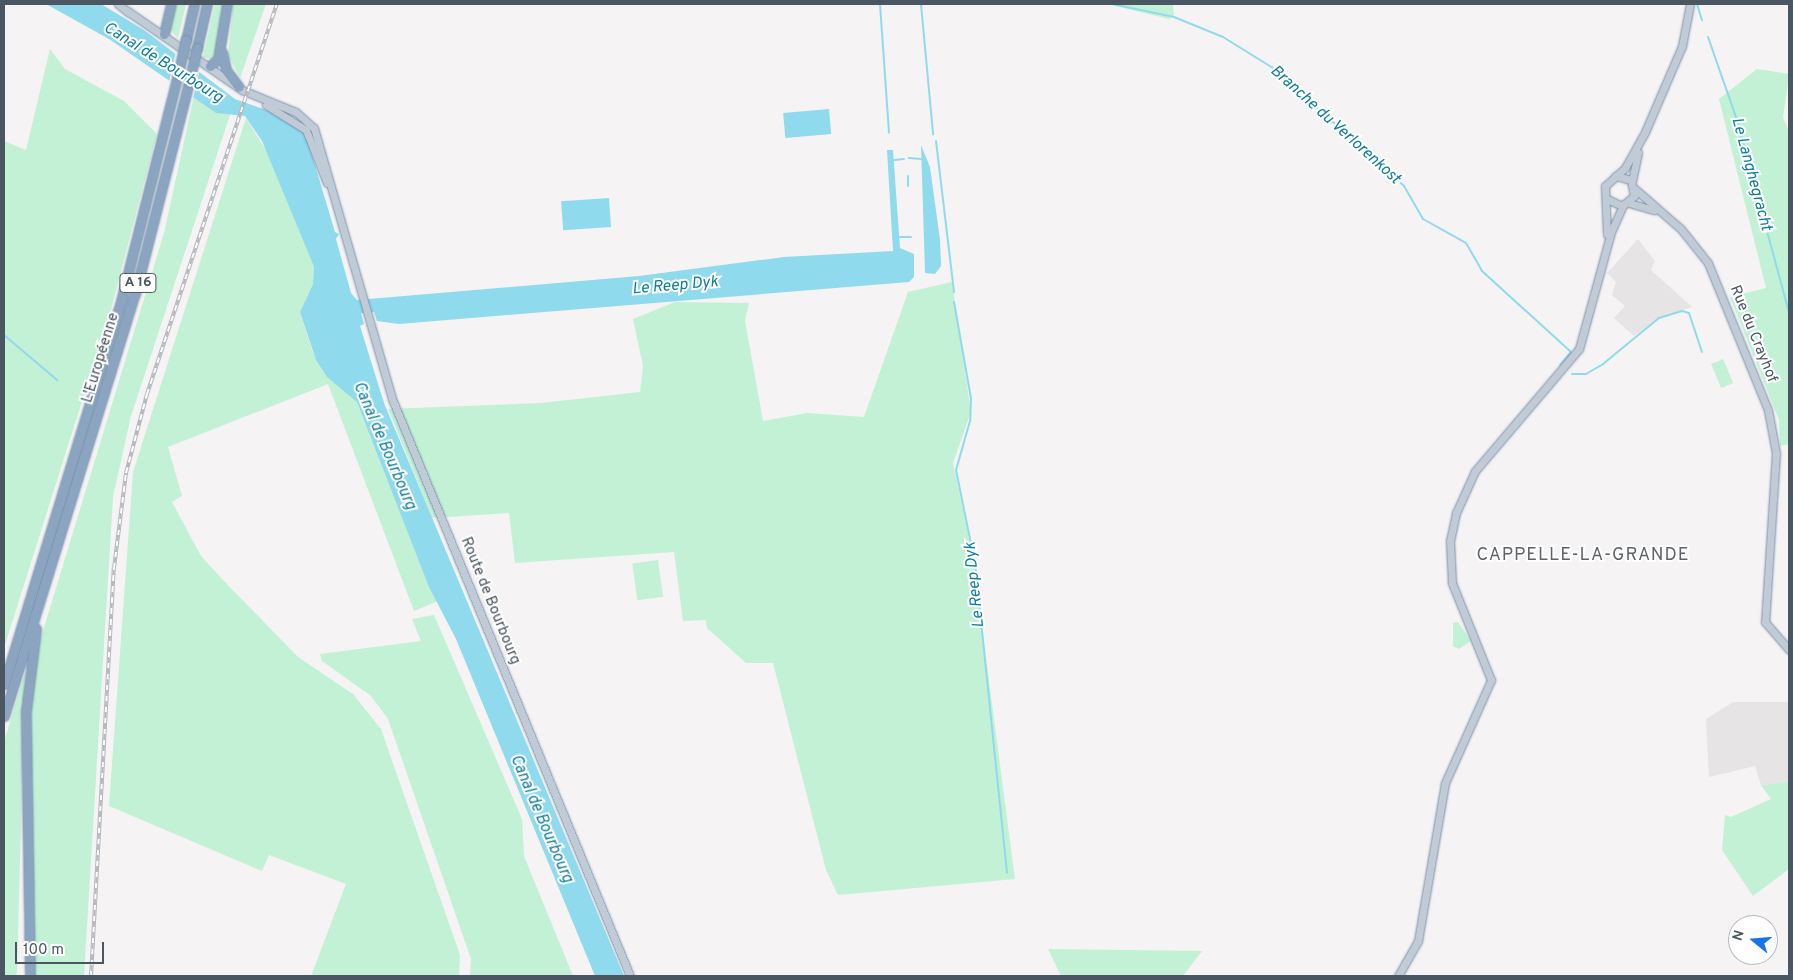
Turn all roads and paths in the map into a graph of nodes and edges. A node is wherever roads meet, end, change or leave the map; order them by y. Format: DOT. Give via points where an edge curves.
graph roads {
  1 [pos="118,4"];
  2 [pos="194,4"];
  3 [pos="207,4"];
  4 [pos="227,4"];
  5 [pos="1690,4"];
  6 [pos="170,8"];
  7 [pos="126,10"];
  8 [pos="155,29"];
  9 [pos="164,37"];
  10 [pos="222,41"];
  11 [pos="205,65"];
  12 [pos="239,87"];
  13 [pos="1645,132"];
  14 [pos="1616,176"];
  15 [pos="1632,181"];
  16 [pos="1635,189"];
  17 [pos="1607,199"];
  18 [pos="1626,204"];
  19 [pos="1665,216"];
  20 [pos="343,230"];
  21 [pos="1603,262"];
  22 [pos="86,453"];
  23 [pos="58,509"];
  24 [pos="1789,650"];
  25 [pos="4,668"];
  26 [pos="4,684"];
  27 [pos="4,716"];
  28 [pos="28,835"];
  29 [pos="25,976"];
  30 [pos="30,976"];
  31 [pos="630,976"];
  32 [pos="1398,976"];
  1 -- 7 [label="street, Route de Bourbourg"];
  2 -- 23 [label="highway, L'Européenne / A 16, bridge" via="129,272"];
  3 -- 22 [label="highway, L'Européenne / A 16, bridge" via="141,274"];
  4 -- 10 [label="highway"];
  5 -- 13 [label="street" via="1687,27"];
  6 -- 8 [label="highway"];
  6 -- 9 [label="highway"];
  7 -- 8 [label="street, Route de Bourbourg"];
  7 -- 9 [label="street, Route de Bourbourg"];
  8 -- 9 [label="street, Route de Bourbourg"];
  9 -- 11 [label="street, Route de Bourbourg"];
  10 -- 11 [label="highway" via="218,61"];
  10 -- 12 [label="highway" via="224,66"];
  11 -- 12 [label="street, Route de Bourbourg"];
  11 -- 20 [label="street, Route de Bourbourg" via="240,93 291,116 306,130"];
  12 -- 20 [label="street, Route de Bourbourg" via="293,110 312,125"];
  13 -- 14 [label="street"];
  13 -- 15 [label="street"];
  14 -- 15 [label="street"];
  14 -- 17 [label="street" via="1606,185"];
  15 -- 16 [label="street"];
  16 -- 18 [label="street"];
  16 -- 19 [label="street, Rue du Crayhof"];
  17 -- 18 [label="street"];
  17 -- 21 [label="street"];
  18 -- 19 [label="street, Rue du Crayhof"];
  18 -- 21 [label="street"];
  19 -- 24 [label="street, Rue du Crayhof" via="1688,236 1710,268 1772,423 1776,453 1768,629"];
  20 -- 31 [label="street, Route de Bourbourg" via="397,413"];
  21 -- 32 [label="street" via="1579,349 1475,471 1456,513 1450,541 1452,583 1490,668 1491,682 1445,783 1418,941"];
  22 -- 27 [label="highway, L'Européenne / A 16"];
  22 -- 28 [label="highway" via="31,656 26,711"];
  23 -- 25 [label="highway"];
  23 -- 26 [label="highway, L'Européenne / A 16"];
  28 -- 29 [label="highway"];
  28 -- 30 [label="highway"];
}
